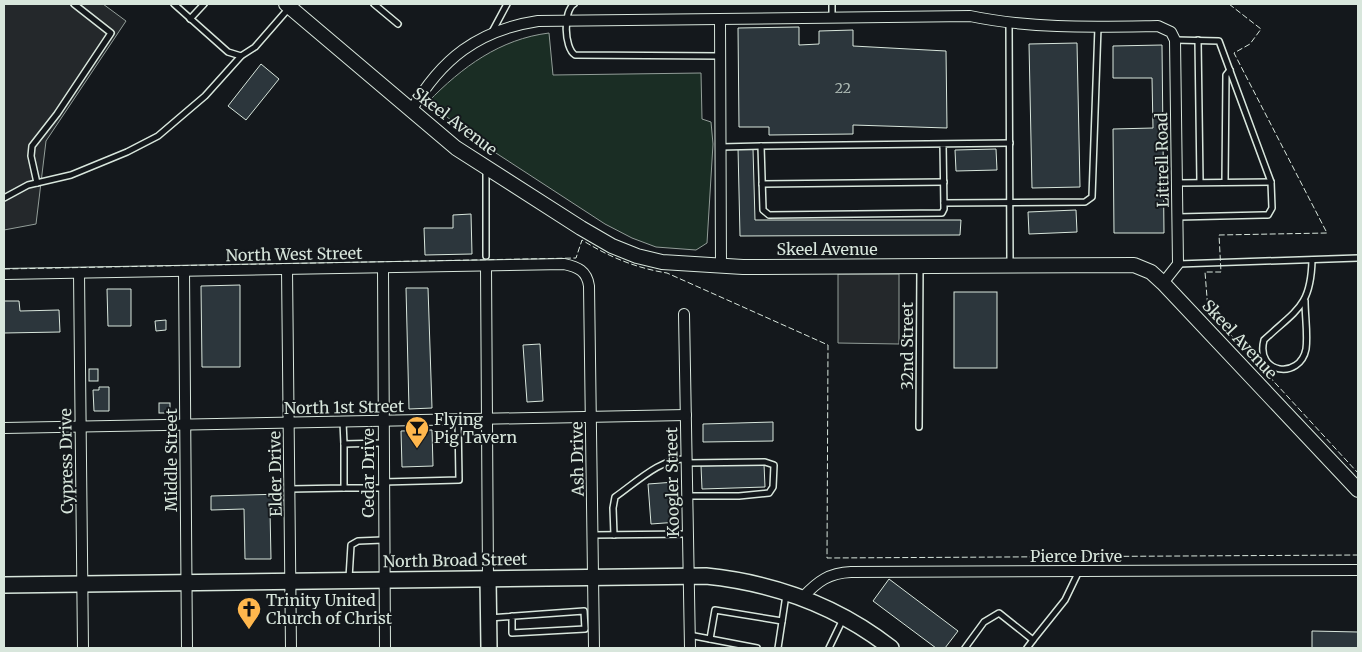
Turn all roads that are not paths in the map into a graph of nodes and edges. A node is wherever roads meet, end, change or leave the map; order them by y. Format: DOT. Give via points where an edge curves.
graph roads {
  1 [pos="74,4"];
  2 [pos="174,4"];
  3 [pos="204,4"];
  4 [pos="374,4"];
  5 [pos="507,4"];
  6 [pos="574,4"];
  7 [pos="832,4"];
  8 [pos="288,5"];
  9 [pos="190,19"];
  10 [pos="832,19"];
  11 [pos="720,20"];
  12 [pos="568,21"];
  13 [pos="398,24"];
  14 [pos="1009,24"];
  15 [pos="1098,27"];
  16 [pos="492,32"];
  17 [pos="1173,36"];
  18 [pos="1198,40"];
  19 [pos="241,56"];
  20 [pos="720,56"];
  21 [pos="1230,70"];
  22 [pos="411,111"];
  23 [pos="1010,143"];
  24 [pos="943,144"];
  25 [pos="720,146"];
  26 [pos="761,146"];
  27 [pos="486,168"];
  28 [pos="944,182"];
  29 [pos="1177,182"];
  30 [pos="1200,182"];
  31 [pos="1225,182"];
  32 [pos="1271,182"];
  33 [pos="37,183"];
  34 [pos="762,184"];
  35 [pos="4,198"];
  36 [pos="1010,202"];
  37 [pos="944,203"];
  38 [pos="1178,217"];
  39 [pos="1358,258"];
  40 [pos="1312,260"];
  41 [pos="486,261"];
  42 [pos="1178,264"];
  43 [pos="721,266"];
  44 [pos="920,266"];
  45 [pos="1010,266"];
  46 [pos="383,268"];
  47 [pos="287,269"];
  48 [pos="184,271"];
  49 [pos="582,271"];
  50 [pos="79,273"];
  51 [pos="4,274"];
  52 [pos="1163,283"];
  53 [pos="1305,301"];
  54 [pos="684,314"];
  55 [pos="686,415"];
  56 [pos="591,416"];
  57 [pos="458,419"];
  58 [pos="488,419"];
  59 [pos="383,421"];
  60 [pos="343,422"];
  61 [pos="289,423"];
  62 [pos="185,425"];
  63 [pos="80,427"];
  64 [pos="919,427"];
  65 [pos="4,428"];
  66 [pos="383,443"];
  67 [pos="344,444"];
  68 [pos="686,461"];
  69 [pos="383,485"];
  70 [pos="344,488"];
  71 [pos="290,489"];
  72 [pos="1358,490"];
  73 [pos="687,496"];
  74 [pos="688,534"];
  75 [pos="593,535"];
  76 [pos="614,535"];
  77 [pos="383,540"];
  78 [pos="1358,570"];
  79 [pos="1079,571"];
  80 [pos="688,575"];
  81 [pos="594,576"];
  82 [pos="488,578"];
  83 [pos="349,579"];
  84 [pos="384,579"];
  85 [pos="291,581"];
  86 [pos="187,582"];
  87 [pos="82,584"];
  88 [pos="4,585"];
  89 [pos="787,592"];
  90 [pos="803,597"];
  91 [pos="589,611"];
  92 [pos="512,616"];
  93 [pos="844,616"];
  94 [pos="489,618"];
  95 [pos="782,621"];
  96 [pos="689,635"];
  97 [pos="710,639"];
  98 [pos="1033,640"];
  99 [pos="83,648"];
  100 [pos="187,648"];
  101 [pos="291,648"];
  102 [pos="385,648"];
  103 [pos="489,648"];
  104 [pos="594,648"];
  105 [pos="690,648"];
  106 [pos="757,648"];
  107 [pos="778,648"];
  108 [pos="829,648"];
  109 [pos="890,648"];
  110 [pos="965,648"];
  111 [pos="1027,648"];
  1 -- 33 [label="lane" via="111,33 32,146 30,156"];
  2 -- 9 [label="lane"];
  3 -- 9 [label="lane"];
  4 -- 13 [label="lane"];
  5 -- 16 [label="lane"];
  6 -- 12 [label="lane" via="568,11"];
  7 -- 10 [label="lane"];
  8 -- 19 [label="lane" via="255,47"];
  8 -- 22 [label="street, Skeel Avenue"];
  9 -- 19 [label="lane" via="228,52"];
  10 -- 11 [label="street"];
  10 -- 14 [label="street" via="970,16"];
  11 -- 12 [label="street"];
  11 -- 20 [label="street"];
  12 -- 16 [label="street" via="523,23"];
  12 -- 20 [label="lane" via="568,45 575,55"];
  14 -- 15 [label="street"];
  14 -- 23 [label="lane"];
  15 -- 17 [label="street" via="1158,26"];
  15 -- 36 [label="lane" via="1092,197 1085,202"];
  16 -- 22 [label="street" via="440,68"];
  17 -- 18 [label="lane"];
  17 -- 29 [label="street, Littrell Road"];
  18 -- 21 [label="lane" via="1218,41"];
  18 -- 30 [label="lane"];
  19 -- 33 [label="lane" via="206,96 158,136 71,175"];
  20 -- 25 [label="street"];
  21 -- 31 [label="lane" via="1226,75"];
  21 -- 32 [label="lane"];
  22 -- 27 [label="street, Skeel Avenue"];
  23 -- 24 [label="lane"];
  23 -- 36 [label="lane"];
  24 -- 26 [label="lane"];
  24 -- 28 [label="lane"];
  25 -- 26 [label="lane"];
  25 -- 43 [label="street"];
  26 -- 34 [label="lane"];
  27 -- 41 [label="lane"];
  27 -- 43 [label="street, Skeel Avenue" via="622,251 662,262"];
  28 -- 34 [label="lane"];
  28 -- 37 [label="lane"];
  29 -- 30 [label="lane"];
  29 -- 38 [label="street, Littrell Road"];
  30 -- 31 [label="lane"];
  31 -- 32 [label="lane"];
  32 -- 38 [label="lane" via="1272,208 1268,215"];
  33 -- 35 [label="lane"];
  34 -- 37 [label="lane" via="763,210 769,215 942,213"];
  36 -- 37 [label="lane"];
  36 -- 45 [label="lane"];
  38 -- 42 [label="street, Littrell Road"];
  39 -- 40 [label="lane"];
  40 -- 42 [label="lane"];
  40 -- 53 [label="lane" via="1312,282"];
  41 -- 46 [label="street, North West Street"];
  41 -- 49 [label="street, North West Street" via="564,264"];
  41 -- 58 [label="street"];
  42 -- 52 [label="street"];
  43 -- 44 [label="street, Skeel Avenue"];
  44 -- 45 [label="street, Skeel Avenue"];
  44 -- 64 [label="lane, 32nd Street"];
  45 -- 52 [label="street, Skeel Avenue" via="1134,265 1151,272"];
  46 -- 47 [label="street, North West Street"];
  46 -- 59 [label="street, Cedar Drive"];
  47 -- 48 [label="street, North West Street"];
  47 -- 61 [label="street, Elder Drive"];
  48 -- 50 [label="street, North West Street"];
  48 -- 62 [label="street, Middle Street"];
  49 -- 56 [label="street, Ash Drive" via="588,277 589,286"];
  50 -- 51 [label="street, North West Street"];
  50 -- 63 [label="street, Cypress Drive"];
  52 -- 72 [label="street, Skeel Avenue"];
  53 -- 53 [label="lane" via="1264,340 1265,359 1272,367 1281,370 1292,368 1301,360 1306,349"];
  54 -- 55 [label="street, Koogler Street"];
  55 -- 56 [label="street, North 1st Street"];
  55 -- 68 [label="street, Koogler Street"];
  56 -- 58 [label="street, North 1st Street"];
  56 -- 75 [label="street, Ash Drive"];
  57 -- 58 [label="street, North 1st Street"];
  57 -- 59 [label="street, North 1st Street"];
  57 -- 69 [label="lane" via="459,480"];
  58 -- 82 [label="street"];
  59 -- 60 [label="street, North 1st Street"];
  59 -- 66 [label="street, Cedar Drive"];
  60 -- 61 [label="street, North 1st Street"];
  60 -- 67 [label="lane"];
  61 -- 62 [label="street, North 1st Street"];
  61 -- 71 [label="street, Elder Drive"];
  62 -- 63 [label="street, North 1st Street"];
  62 -- 86 [label="street, Middle Street"];
  63 -- 65 [label="street, North 1st Street"];
  63 -- 87 [label="street, Cypress Drive"];
  66 -- 67 [label="lane"];
  66 -- 69 [label="street, Cedar Drive"];
  67 -- 70 [label="lane"];
  68 -- 73 [label="street, Koogler Street"];
  68 -- 73 [label="lane" via="765,462 774,465 773,487 769,493"];
  68 -- 76 [label="lane" via="675,460 660,466 615,497"];
  69 -- 70 [label="lane"];
  69 -- 77 [label="street, Cedar Drive"];
  70 -- 71 [label="lane"];
  71 -- 85 [label="street, Elder Drive"];
  73 -- 74 [label="street, Koogler Street"];
  74 -- 76 [label="lane"];
  74 -- 80 [label="street, Koogler Street"];
  75 -- 76 [label="lane"];
  75 -- 81 [label="street, Ash Drive"];
  77 -- 83 [label="lane" via="358,541 351,545"];
  77 -- 84 [label="street, Cedar Drive"];
  78 -- 79 [label="street, Pierce Drive"];
  79 -- 90 [label="street, Pierce Drive" via="837,573 824,578"];
  79 -- 98 [label="lane" via="1065,600"];
  80 -- 81 [label="main road, North Broad Street"];
  80 -- 89 [label="main road, North Broad Street" via="729,578"];
  80 -- 96 [label="street, Koogler Street"];
  81 -- 82 [label="main road, North Broad Street"];
  81 -- 91 [label="street, Ash Drive"];
  82 -- 84 [label="main road, North Broad Street"];
  82 -- 94 [label="main road"];
  83 -- 84 [label="main road, North Broad Street"];
  83 -- 85 [label="main road, North Broad Street"];
  84 -- 102 [label="street, Cedar Drive"];
  85 -- 86 [label="main road, North Broad Street"];
  85 -- 101 [label="street, Elder Drive"];
  86 -- 87 [label="main road, North Broad Street"];
  86 -- 100 [label="street, Middle Street"];
  87 -- 88 [label="main road, North Broad Street"];
  87 -- 99 [label="street, Cypress Drive"];
  89 -- 90 [label="main road, North Broad Street"];
  89 -- 95 [label="lane"];
  90 -- 93 [label="main road, North Broad Street"];
  91 -- 92 [label="lane"];
  91 -- 92 [label="lane" via="585,629 512,633"];
  91 -- 104 [label="street, Ash Drive"];
  92 -- 94 [label="lane"];
  93 -- 108 [label="lane"];
  93 -- 109 [label="main road, North Broad Street"];
  94 -- 103 [label="main road"];
  95 -- 97 [label="lane" via="715,610"];
  95 -- 107 [label="lane"];
  96 -- 97 [label="lane"];
  96 -- 105 [label="street, Koogler Street"];
  97 -- 106 [label="lane"];
  98 -- 110 [label="lane" via="999,613 984,622"];
  98 -- 111 [label="lane"];
}
